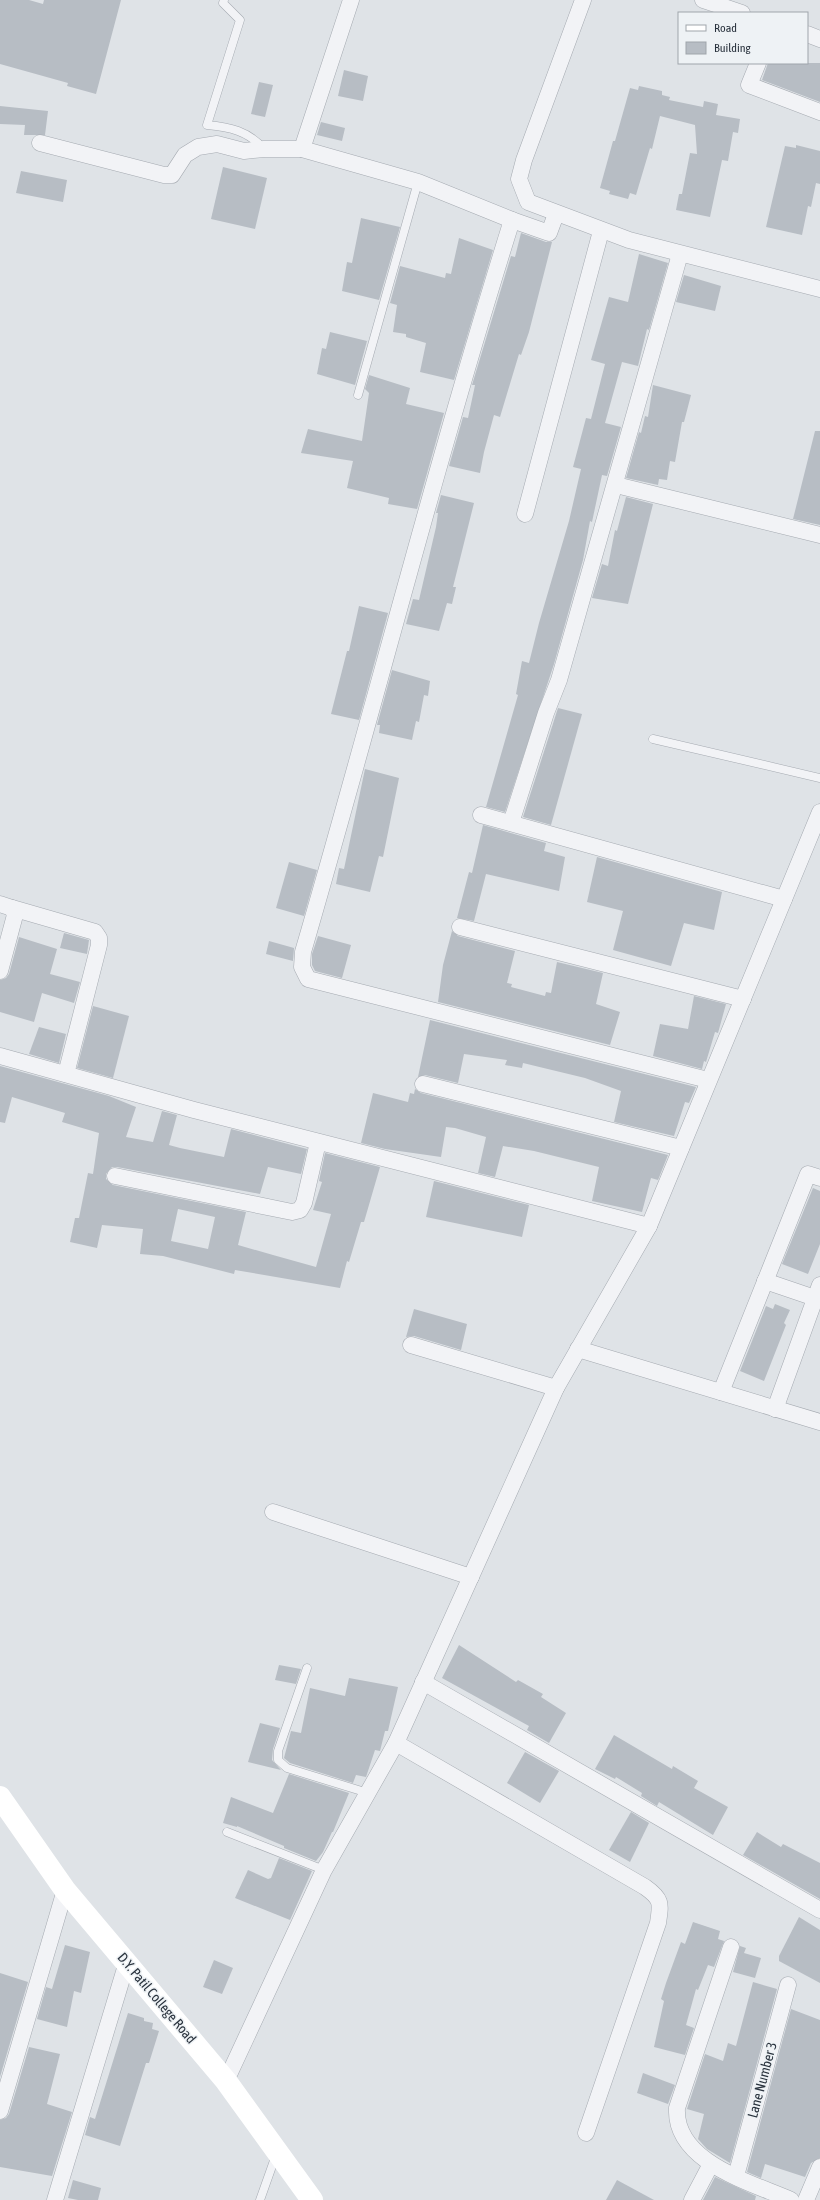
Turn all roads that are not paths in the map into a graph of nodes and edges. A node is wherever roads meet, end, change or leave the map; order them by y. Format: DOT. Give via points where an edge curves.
graph roads {
  1 [pos="224,0"];
  2 [pos="350,0"];
  3 [pos="583,0"];
  4 [pos="703,0"];
  5 [pos="736,7"];
  6 [pos="808,34"];
  7 [pos="820,39"];
  8 [pos="758,64"];
  9 [pos="820,112"];
  10 [pos="40,143"];
  11 [pos="264,148"];
  12 [pos="302,149"];
  13 [pos="418,182"];
  14 [pos="556,214"];
  15 [pos="512,220"];
  16 [pos="601,231"];
  17 [pos="680,254"];
  18 [pos="820,289"];
  19 [pos="358,395"];
  20 [pos="616,485"];
  21 [pos="525,514"];
  22 [pos="820,535"];
  23 [pos="653,739"];
  24 [pos="820,778"];
  25 [pos="820,812"];
  26 [pos="481,815"];
  27 [pos="511,823"];
  28 [pos="784,899"];
  29 [pos="6,906"];
  30 [pos="460,927"];
  31 [pos="0,971"];
  32 [pos="742,999"];
  33 [pos="0,1056"];
  34 [pos="66,1074"];
  35 [pos="708,1080"];
  36 [pos="423,1084"];
  37 [pos="318,1142"];
  38 [pos="681,1148"];
  39 [pos="115,1176"];
  40 [pos="820,1178"];
  41 [pos="648,1226"];
  42 [pos="765,1280"];
  43 [pos="818,1292"];
  44 [pos="411,1345"];
  45 [pos="578,1349"];
  46 [pos="556,1388"];
  47 [pos="721,1392"];
  48 [pos="775,1409"];
  49 [pos="820,1422"];
  50 [pos="274,1512"];
  51 [pos="471,1577"];
  52 [pos="307,1668"];
  53 [pos="423,1682"];
  54 [pos="396,1743"];
  55 [pos="368,1793"];
  56 [pos="0,1797"];
  57 [pos="227,1832"];
  58 [pos="324,1870"];
  59 [pos="65,1890"];
  60 [pos="820,1910"];
  61 [pos="731,1947"];
  62 [pos="127,1962"];
  63 [pos="788,1985"];
  64 [pos="226,2080"];
  65 [pos="0,2111"];
  66 [pos="586,2133"];
  67 [pos="277,2151"];
  68 [pos="711,2164"];
  69 [pos="820,2167"];
  70 [pos="736,2176"];
  71 [pos="55,2200"];
  72 [pos="260,2200"];
  73 [pos="312,2200"];
  74 [pos="692,2200"];
  75 [pos="791,2200"];
  76 [pos="806,2200"];
  1 -- 11 [label="lane" via="223,3 240,20 207,125 231,127 254,138"];
  2 -- 12 [label="street"];
  3 -- 14 [label="street" via="524,160 520,179 528,202"];
  4 -- 5 [label="street"];
  6 -- 7 [label="street"];
  8 -- 9 [label="street" via="749,85"];
  10 -- 11 [label="street" via="164,175 172,175 185,155 198,147 217,144 244,150"];
  11 -- 12 [label="street"];
  12 -- 13 [label="street"];
  13 -- 15 [label="street"];
  13 -- 19 [label="lane"];
  14 -- 15 [label="street" via="549,233"];
  14 -- 16 [label="street"];
  15 -- 35 [label="street" via="429,495 396,624 303,952 302,967 308,978"];
  16 -- 17 [label="street"];
  16 -- 21 [label="street"];
  17 -- 18 [label="street"];
  17 -- 20 [label="street"];
  20 -- 22 [label="street"];
  20 -- 27 [label="street" via="559,680 546,712"];
  23 -- 24 [label="lane"];
  25 -- 28 [label="street"];
  26 -- 27 [label="street"];
  27 -- 28 [label="street"];
  28 -- 32 [label="street"];
  29 -- 31 [label="street" via="16,915"];
  29 -- 34 [label="street" via="95,932 99,938 100,945"];
  30 -- 32 [label="street"];
  32 -- 35 [label="street"];
  33 -- 34 [label="street"];
  34 -- 37 [label="street"];
  35 -- 38 [label="street"];
  36 -- 38 [label="street"];
  37 -- 39 [label="street" via="304,1203 300,1210 292,1212"];
  37 -- 41 [label="street"];
  38 -- 41 [label="street"];
  40 -- 42 [label="street" via="808,1174"];
  41 -- 45 [label="street"];
  42 -- 43 [label="street"];
  42 -- 47 [label="street"];
  43 -- 48 [label="street"];
  44 -- 46 [label="street"];
  45 -- 46 [label="street"];
  45 -- 47 [label="street"];
  46 -- 51 [label="street"];
  47 -- 48 [label="street"];
  48 -- 49 [label="street"];
  50 -- 51 [label="street"];
  51 -- 53 [label="street"];
  52 -- 55 [label="lane" via="278,1751 278,1760 287,1768"];
  53 -- 54 [label="street"];
  53 -- 60 [label="street"];
  54 -- 55 [label="street"];
  54 -- 66 [label="street" via="656,1894 661,1905 658,1923"];
  55 -- 58 [label="street"];
  56 -- 59 [label="street, D.Y. Patil College Road"];
  57 -- 58 [label="lane"];
  58 -- 64 [label="street"];
  59 -- 62 [label="street, D.Y. Patil College Road"];
  59 -- 65 [label="street"];
  61 -- 68 [label="street" via="677,2108 676,2120 687,2144"];
  62 -- 64 [label="street, D.Y. Patil College Road"];
  62 -- 71 [label="street"];
  63 -- 70 [label="street, Lane Number 3"];
  64 -- 67 [label="street, D.Y. Patil College Road"];
  67 -- 72 [label="lane"];
  67 -- 73 [label="street, D.Y. Patil College Road"];
  68 -- 70 [label="street"];
  68 -- 74 [label="street"];
  69 -- 76 [label="street"];
  70 -- 75 [label="street"];
}
